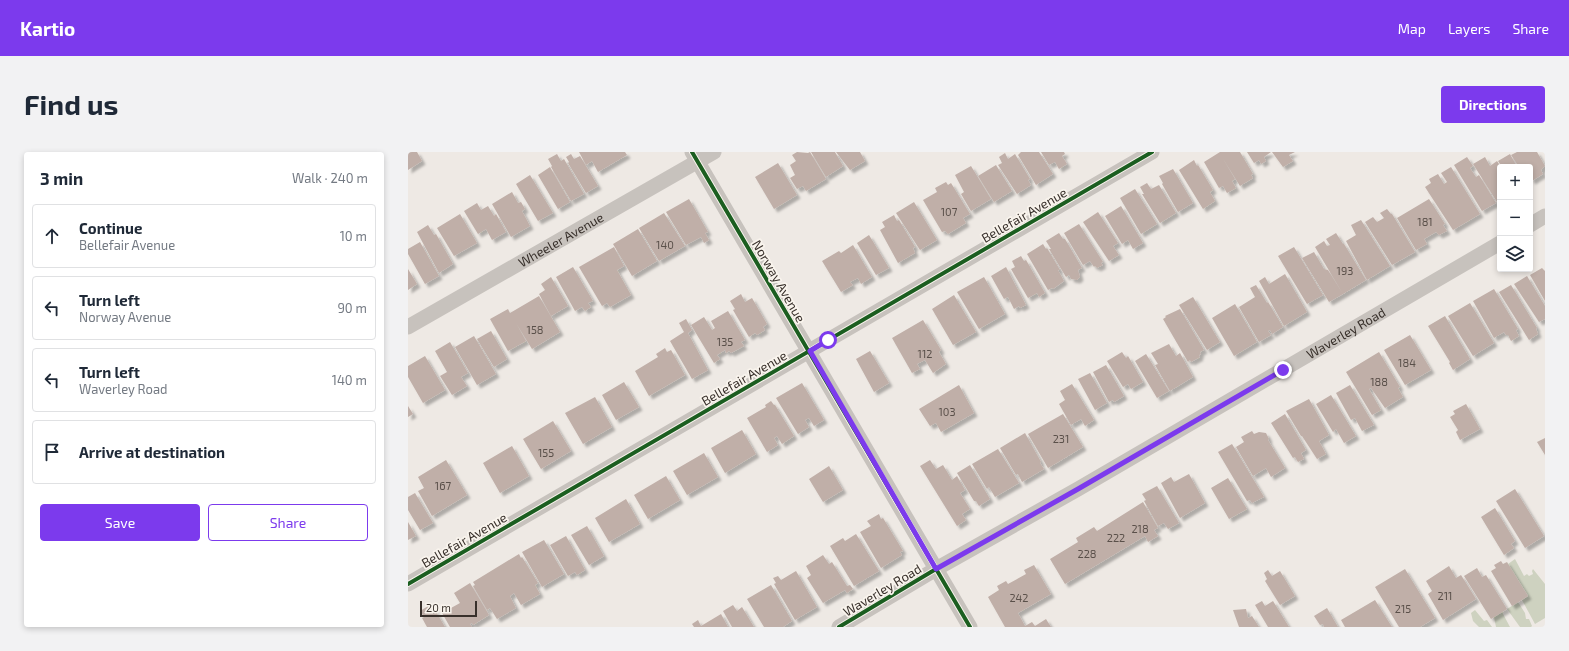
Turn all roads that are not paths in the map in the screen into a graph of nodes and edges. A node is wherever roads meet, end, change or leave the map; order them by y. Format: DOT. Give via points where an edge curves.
graph roads {
  1 [pos="714,152"];
  2 [pos="1152,152"];
  3 [pos="695,157"];
  4 [pos="1545,216"];
  5 [pos="1533,223"];
  6 [pos="1497,245"];
  7 [pos="408,327"];
  8 [pos="810,351"];
  9 [pos="936,569"];
  10 [pos="408,584"];
  11 [pos="839,627"];
  12 [pos="970,627"];
  1 -- 3 [label="street, Wheeler Avenue"];
  2 -- 8 [label="street, Bellefair Avenue"];
  3 -- 7 [label="street, Wheeler Avenue"];
  3 -- 8 [label="street, Norway Avenue"];
  4 -- 5 [label="street"];
  6 -- 9 [label="street, Waverley Road"];
  8 -- 9 [label="street, Norway Avenue"];
  8 -- 10 [label="street, Bellefair Avenue"];
  9 -- 11 [label="street, Waverley Road"];
  9 -- 12 [label="street, Norway Avenue"];
}
